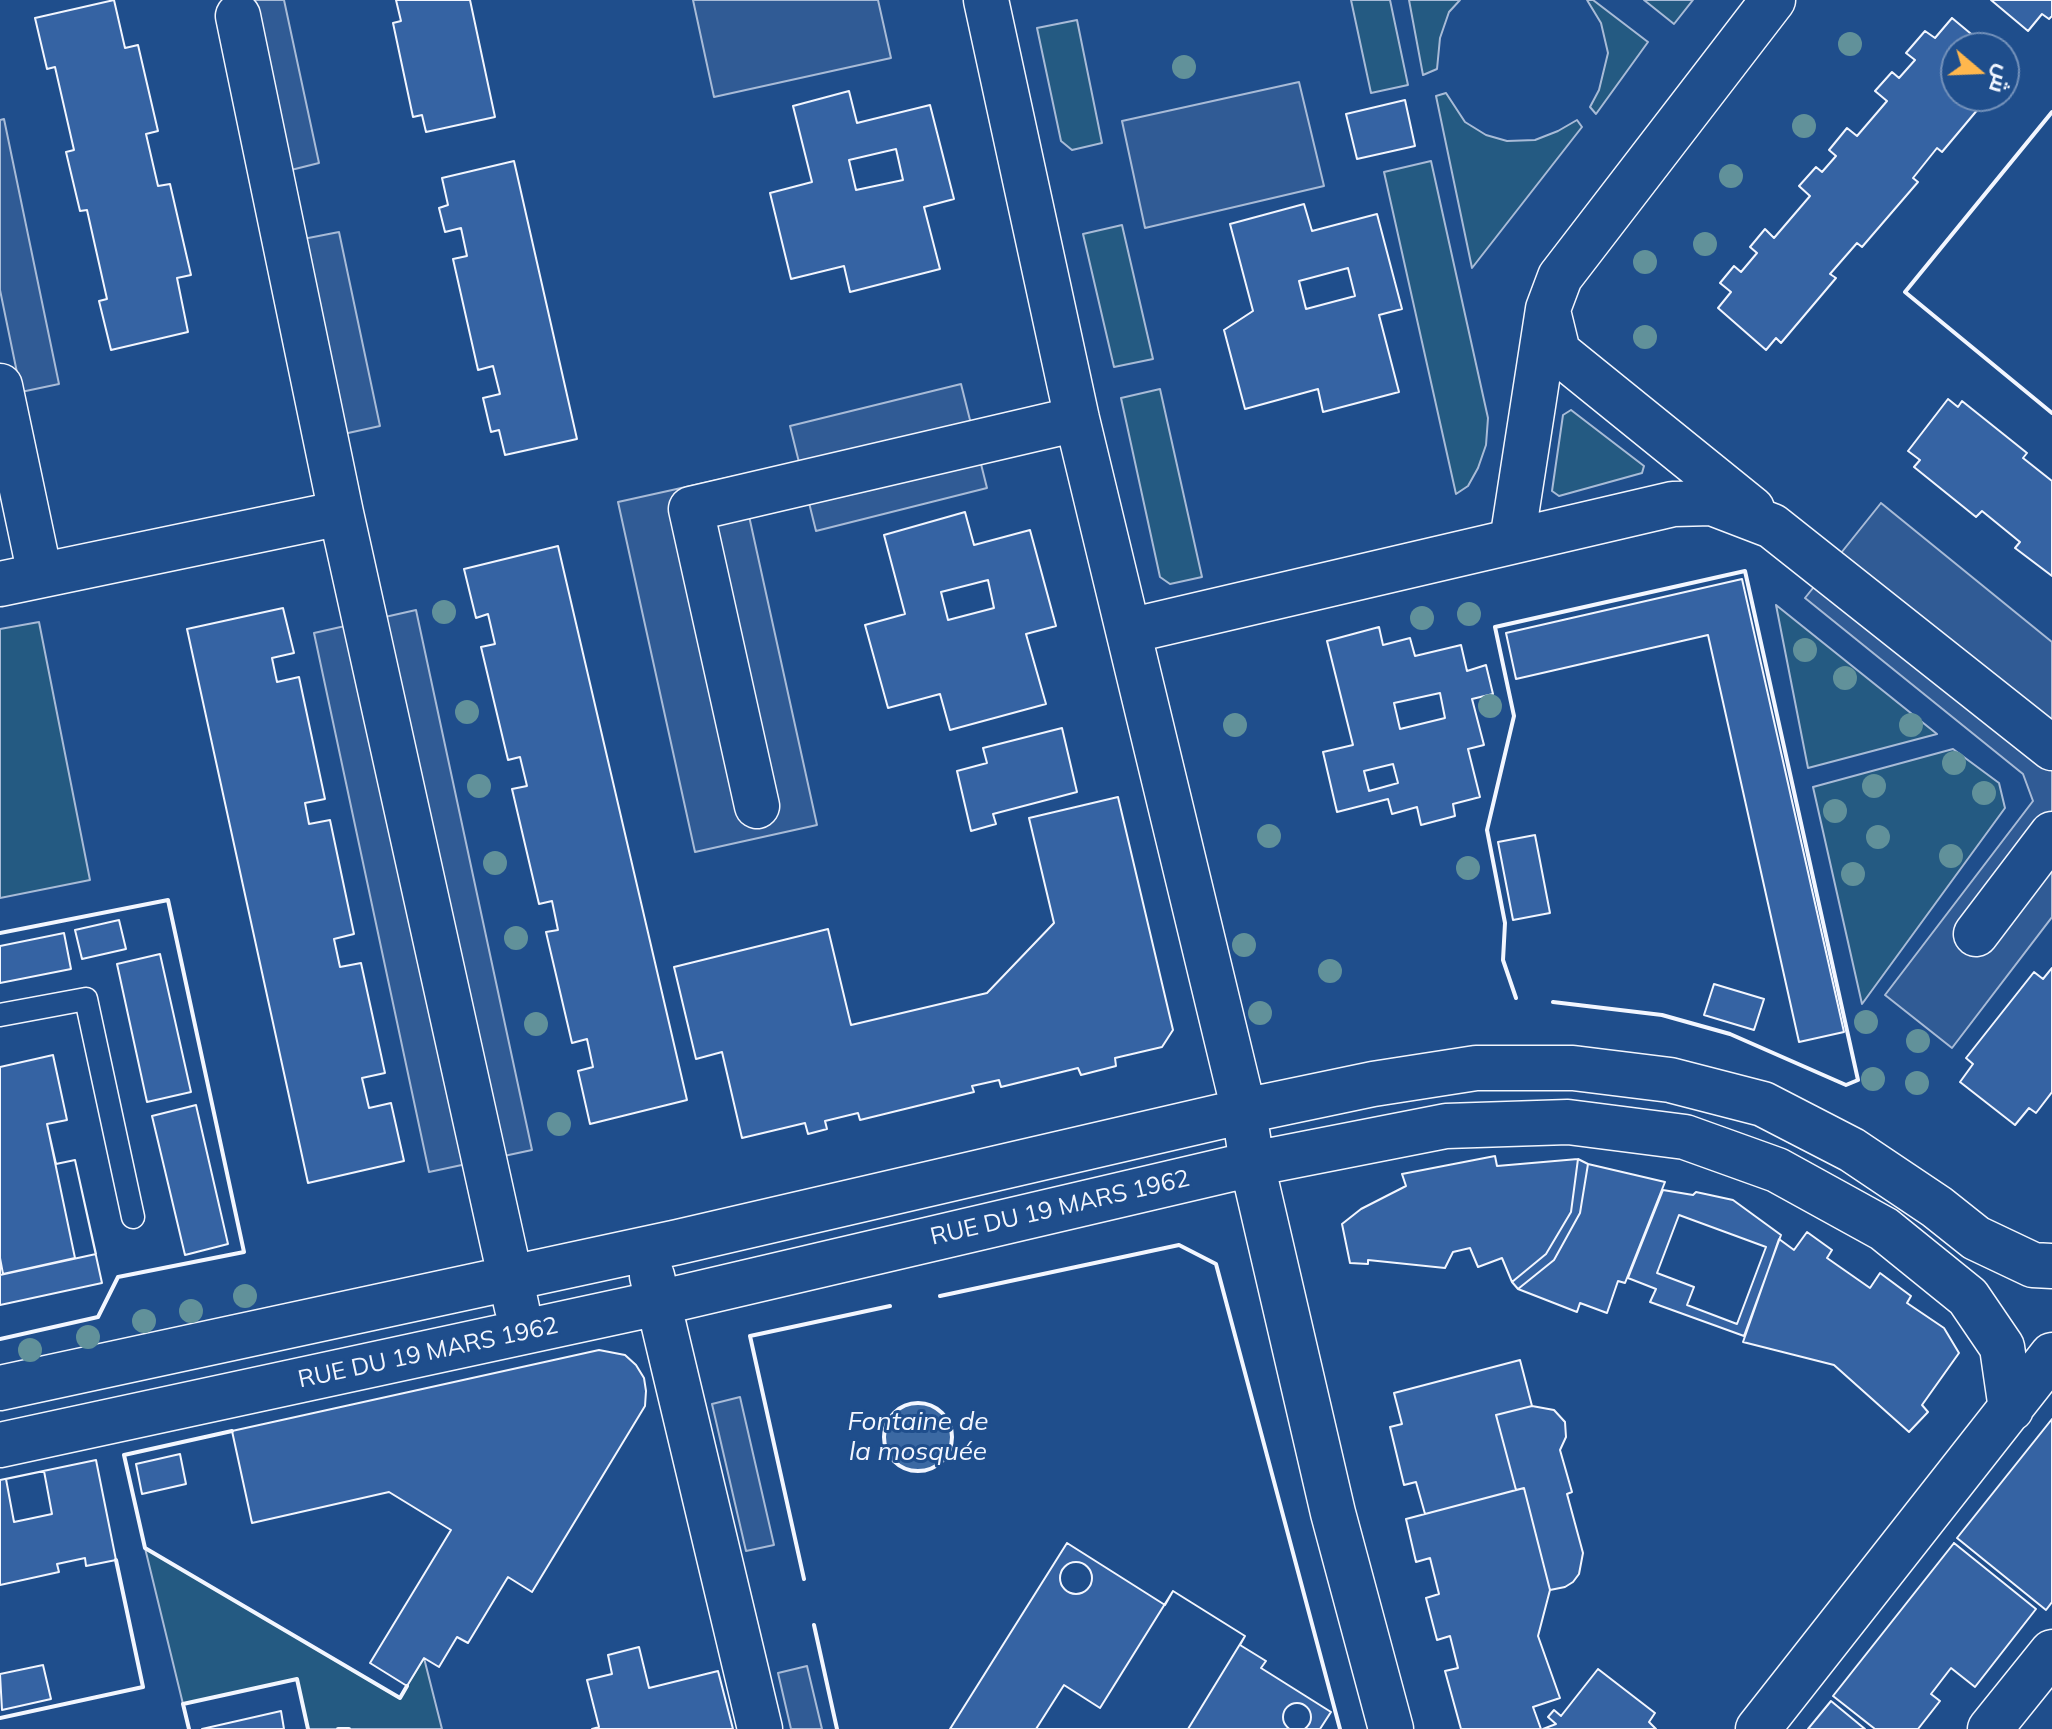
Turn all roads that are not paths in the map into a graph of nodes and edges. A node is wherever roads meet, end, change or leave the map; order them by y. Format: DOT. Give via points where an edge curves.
graph roads {
  1 [pos="986,0"];
  2 [pos="1773,0"];
  3 [pos="238,16"];
  4 [pos="1548,309"];
  5 [pos="0,386"];
  6 [pos="1077,419"];
  7 [pos="341,513"];
  8 [pos="1772,526"];
  9 [pos="1512,541"];
  10 [pos="20,580"];
  11 [pos="1129,631"];
  12 [pos="2052,748"];
  13 [pos="757,806"];
  14 [pos="2052,834"];
  15 [pos="1976,934"];
  16 [pos="0,1015"];
  17 [pos="1244,1111"];
  18 [pos="1252,1164"];
  19 [pos="133,1217"];
  20 [pos="646,1249"];
  21 [pos="2052,1266"];
  22 [pos="510,1279"];
  23 [pos="658,1303"];
  24 [pos="523,1332"];
  25 [pos="2052,1355"];
  26 [pos="0,1388"];
  27 [pos="2011,1409"];
  28 [pos="0,1445"];
  29 [pos="2052,1652"];
  30 [pos="760,1729"];
  31 [pos="1391,1729"];
  32 [pos="1758,1729"];
  33 [pos="1990,1729"];
  1 -- 6 [label="street"];
  2 -- 4 [label="street" via="1560,277"];
  3 -- 7 [label="street"];
  4 -- 8 [label="street" via="1558,352"];
  4 -- 9 [label="street"];
  5 -- 10 [label="street"];
  6 -- 11 [label="street"];
  6 -- 13 [label="street" via="691,509"];
  7 -- 10 [label="street"];
  7 -- 22 [label="street"];
  8 -- 9 [label="street" via="1712,503 1673,504"];
  8 -- 12 [label="street"];
  9 -- 11 [label="street"];
  11 -- 17 [label="street"];
  14 -- 15 [label="street"];
  16 -- 19 [label="lane" via="86,999"];
  17 -- 18 [label="street"];
  17 -- 20 [label="street"];
  17 -- 21 [label="street" via="1476,1068 1573,1068 1670,1080 1763,1104 1852,1150 1976,1238 2033,1265"];
  18 -- 23 [label="street, RUE DU 19 MARS 1962"];
  18 -- 27 [label="street, RUE DU 19 MARS 1962" via="1446,1126 1568,1122 1685,1137 1777,1170 1884,1229 1968,1297 2002,1347"];
  18 -- 31 [label="street" via="1333,1513"];
  20 -- 22 [label="street"];
  20 -- 23 [label="street"];
  22 -- 24 [label="street"];
  22 -- 26 [label="street"];
  23 -- 24 [label="street, RUE DU 19 MARS 1962"];
  23 -- 30 [label="street"];
  24 -- 28 [label="street, RUE DU 19 MARS 1962"];
  25 -- 27 [label="street"];
  27 -- 32 [label="street"];
  29 -- 33 [label="street"];
}
